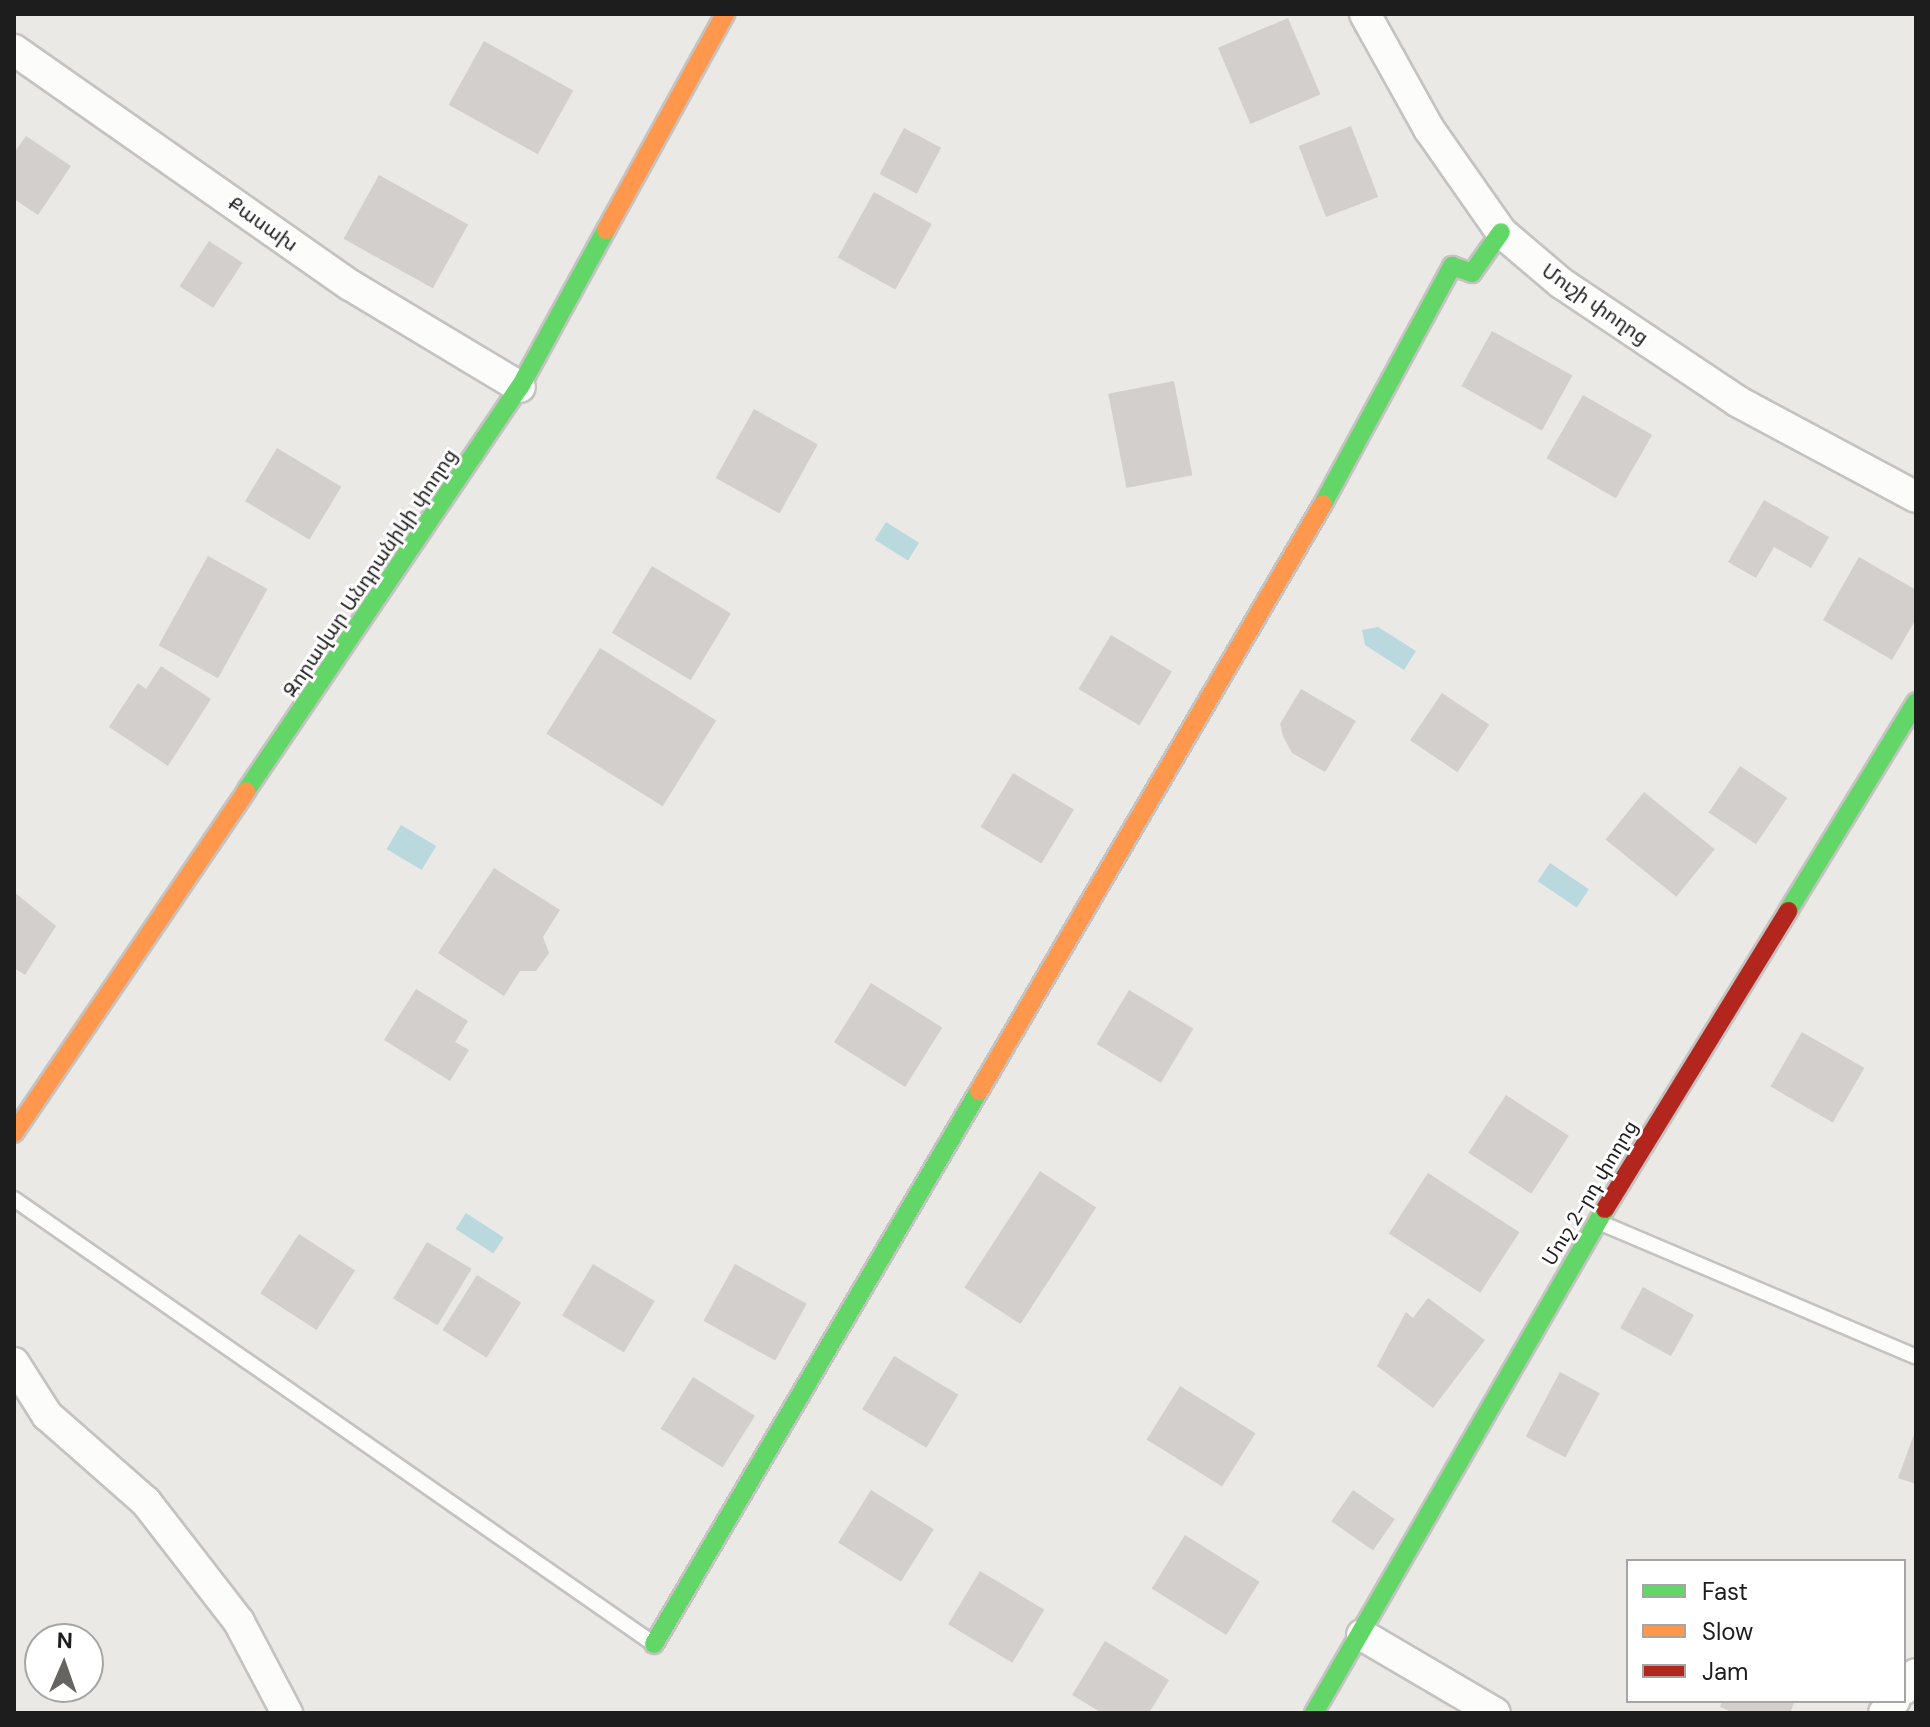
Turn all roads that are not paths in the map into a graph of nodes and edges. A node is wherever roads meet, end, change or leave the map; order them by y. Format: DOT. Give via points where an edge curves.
graph roads {
  1 [pos="725,14"];
  2 [pos="1365,14"];
  3 [pos="14,50"];
  4 [pos="1501,232"];
  5 [pos="520,387"];
  6 [pos="1916,497"];
  7 [pos="1916,702"];
  8 [pos="14,1133"];
  9 [pos="14,1199"];
  10 [pos="1597,1222"];
  11 [pos="1916,1357"];
  12 [pos="14,1363"];
  13 [pos="1362,1635"];
  14 [pos="654,1644"];
  15 [pos="287,1713"];
  16 [pos="1314,1713"];
  17 [pos="1495,1713"];
  1 -- 5 [label="street, Զորավար Անդրանիկի փողոց"];
  2 -- 4 [label="street, Մուշի փողոց" via="1429,129"];
  3 -- 5 [label="street, Քասախ" via="350,285"];
  4 -- 6 [label="street, Մուշի փողոց" via="1561,283 1737,401"];
  4 -- 14 [label="street" via="1472,273 1452,266 1359,442"];
  5 -- 8 [label="street, Զորավար Անդրանիկի փողոց"];
  7 -- 10 [label="street, Մուշ 2-րդ փողոց"];
  9 -- 14 [label="lane"];
  10 -- 11 [label="lane"];
  10 -- 13 [label="street, Մուշ 2-րդ փողոց"];
  12 -- 15 [label="street" via="47,1415 146,1502 239,1622"];
  13 -- 16 [label="street, Մուշ 2-րդ փողոց"];
  13 -- 17 [label="street"];
}
